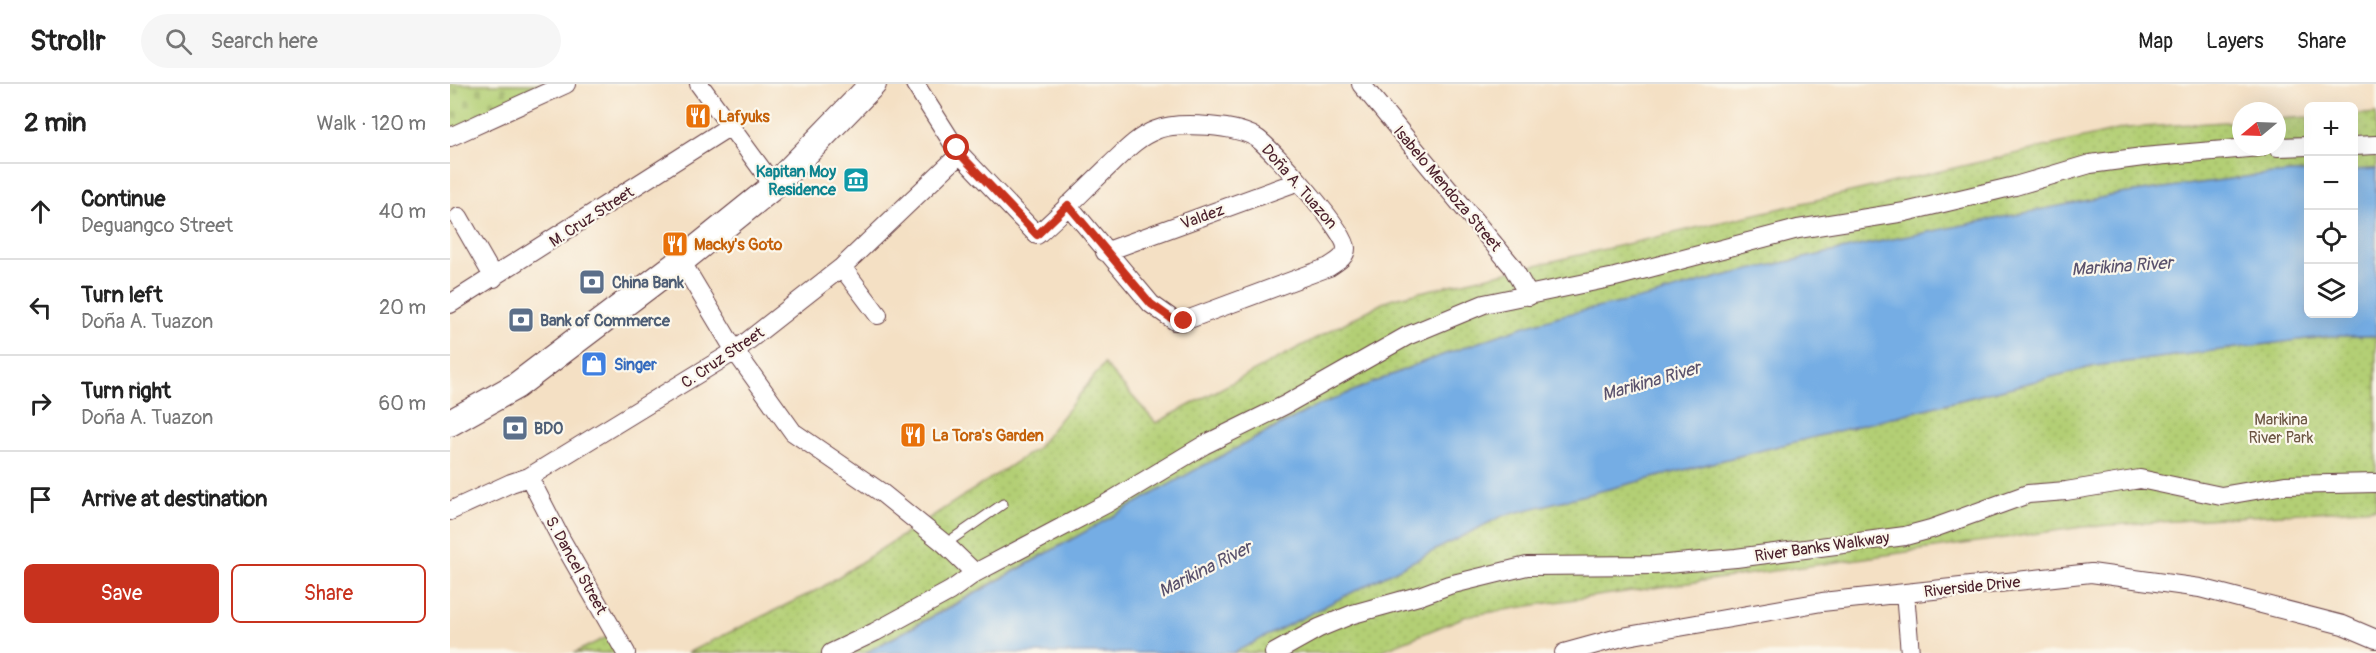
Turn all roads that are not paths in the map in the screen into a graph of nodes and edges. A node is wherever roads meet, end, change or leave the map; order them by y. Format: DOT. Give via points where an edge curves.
graph roads {
  1 [pos="566,84"];
  2 [pos="699,84"];
  3 [pos="873,84"];
  4 [pos="915,84"];
  5 [pos="1362,84"];
  6 [pos="730,126"];
  7 [pos="450,137"];
  8 [pos="2376,145"];
  9 [pos="2304,146"];
  10 [pos="2358,146"];
  11 [pos="2286,147"];
  12 [pos="2232,149"];
  13 [pos="959,153"];
  14 [pos="1299,181"];
  15 [pos="774,186"];
  16 [pos="1068,205"];
  17 [pos="459,217"];
  18 [pos="1105,252"];
  19 [pos="681,261"];
  20 [pos="842,267"];
  21 [pos="494,278"];
  22 [pos="1529,296"];
  23 [pos="450,304"];
  24 [pos="878,315"];
  25 [pos="735,351"];
  26 [pos="450,423"];
  27 [pos="529,477"];
  28 [pos="2376,483"];
  29 [pos="1003,504"];
  30 [pos="450,511"];
  31 [pos="945,544"];
  32 [pos="975,573"];
  33 [pos="1905,593"];
  34 [pos="2376,639"];
  35 [pos="626,653"];
  36 [pos="831,653"];
  37 [pos="1274,653"];
  38 [pos="1564,653"];
  39 [pos="1910,653"];
  1 -- 7 [label="street"];
  2 -- 6 [label="street"];
  3 -- 15 [label="street"];
  4 -- 13 [label="street"];
  5 -- 22 [label="street, Isabelo Mendoza Street" via="1512,266"];
  6 -- 15 [label="street"];
  6 -- 21 [label="street, M. Cruz Street"];
  8 -- 10 [label="street"];
  9 -- 11 [label="street"];
  12 -- 22 [label="street" via="2090,164 2016,186 1905,212 1798,229"];
  13 -- 16 [label="street, Doña A. Tuazon" via="1037,235"];
  13 -- 20 [label="street, C. Cruz Street"];
  14 -- 16 [label="street, Doña A. Tuazon" via="1258,138 1240,130 1177,126 1156,129 1138,139"];
  14 -- 18 [label="street, Valdez"];
  14 -- 18 [label="street, Doña A. Tuazon" via="1335,225 1346,244 1344,256 1329,267 1184,321 1175,321 1151,304"];
  15 -- 19 [label="street"];
  16 -- 18 [label="street, Doña A. Tuazon"];
  17 -- 21 [label="street"];
  19 -- 25 [label="street"];
  19 -- 26 [label="street" via="516,386"];
  20 -- 24 [label="street"];
  20 -- 25 [label="street, C. Cruz Street"];
  21 -- 23 [label="street, M. Cruz Street"];
  22 -- 32 [label="street" via="1484,304 1407,336"];
  25 -- 27 [label="street, C. Cruz Street"];
  25 -- 31 [label="street" via="793,432 882,493"];
  27 -- 30 [label="street, C. Cruz Street"];
  27 -- 35 [label="street, S. Dancel Street"];
  28 -- 37 [label="street, River Banks Walkway" via="2285,485 2221,496 2140,479 2028,494 1905,536 1667,564 1527,566 1353,614"];
  29 -- 31 [label="lane"];
  31 -- 32 [label="street"];
  32 -- 36 [label="street" via="931,601"];
  33 -- 34 [label="street, Riverside Drive" via="2091,573 2200,588 2343,625"];
  33 -- 38 [label="street, Riverside Drive" via="1799,606 1623,637"];
  33 -- 39 [label="street"];
}
